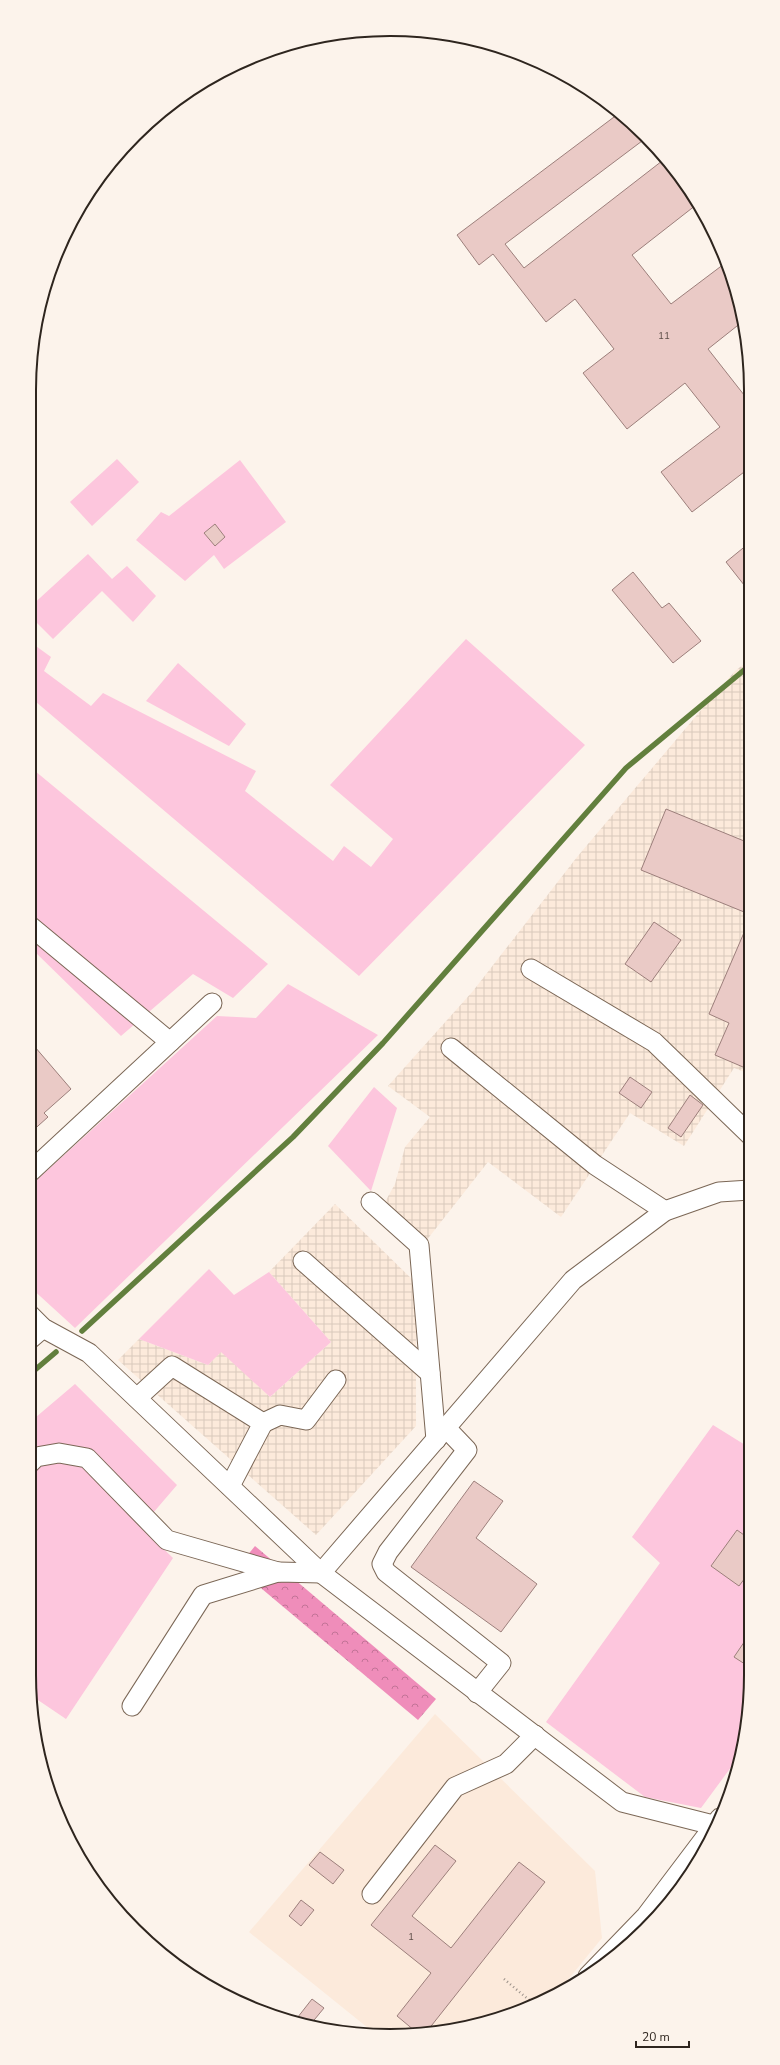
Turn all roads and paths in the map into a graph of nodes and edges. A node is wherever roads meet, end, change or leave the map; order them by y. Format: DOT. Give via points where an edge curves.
graph roads {
  1 [pos="36,931"];
  2 [pos="531,969"];
  3 [pos="212,1003"];
  4 [pos="170,1042"];
  5 [pos="451,1048"];
  6 [pos="744,1129"];
  7 [pos="36,1166"];
  8 [pos="744,1190"];
  9 [pos="371,1202"];
  10 [pos="665,1211"];
  11 [pos="303,1261"];
  12 [pos="36,1321"];
  13 [pos="43,1328"];
  14 [pos="36,1334"];
  15 [pos="430,1373"];
  16 [pos="336,1380"];
  17 [pos="137,1398"];
  18 [pos="263,1423"];
  19 [pos="441,1434"];
  20 [pos="36,1457"];
  21 [pos="230,1486"];
  22 [pos="278,1572"];
  23 [pos="321,1573"];
  24 [pos="477,1693"];
  25 [pos="132,1706"];
  26 [pos="535,1735"];
  27 [pos="712,1822"];
  28 [pos="701,1844"];
  29 [pos="372,1894"];
  30 [pos="619,1945"];
  31 [pos="504,1979"];
  32 [pos="529,2000"];
  1 -- 4 [label="street"];
  2 -- 6 [label="street" via="654,1042"];
  3 -- 4 [label="street"];
  4 -- 7 [label="street"];
  5 -- 10 [label="street" via="595,1164"];
  8 -- 10 [label="street" via="719,1192"];
  9 -- 15 [label="street" via="419,1245"];
  10 -- 19 [label="street" via="574,1280"];
  11 -- 15 [label="street"];
  12 -- 13 [label="street"];
  13 -- 14 [label="street"];
  13 -- 17 [label="street" via="89,1353"];
  15 -- 19 [label="street"];
  16 -- 18 [label="street" via="306,1420 280,1415"];
  17 -- 18 [label="street" via="172,1366"];
  17 -- 21 [label="street"];
  18 -- 21 [label="street"];
  19 -- 23 [label="street"];
  19 -- 24 [label="street" via="467,1450 388,1552 382,1564 386,1572 500,1662"];
  20 -- 22 [label="street" via="59,1453 87,1458 167,1540"];
  21 -- 23 [label="street"];
  22 -- 23 [label="street"];
  22 -- 25 [label="street" via="203,1595"];
  23 -- 24 [label="street"];
  24 -- 26 [label="street"];
  26 -- 27 [label="street" via="622,1802"];
  26 -- 29 [label="street" via="506,1764 455,1787"];
  28 -- 30 [label="street" via="646,1916"];
  31 -- 32 [label="path"];
}
